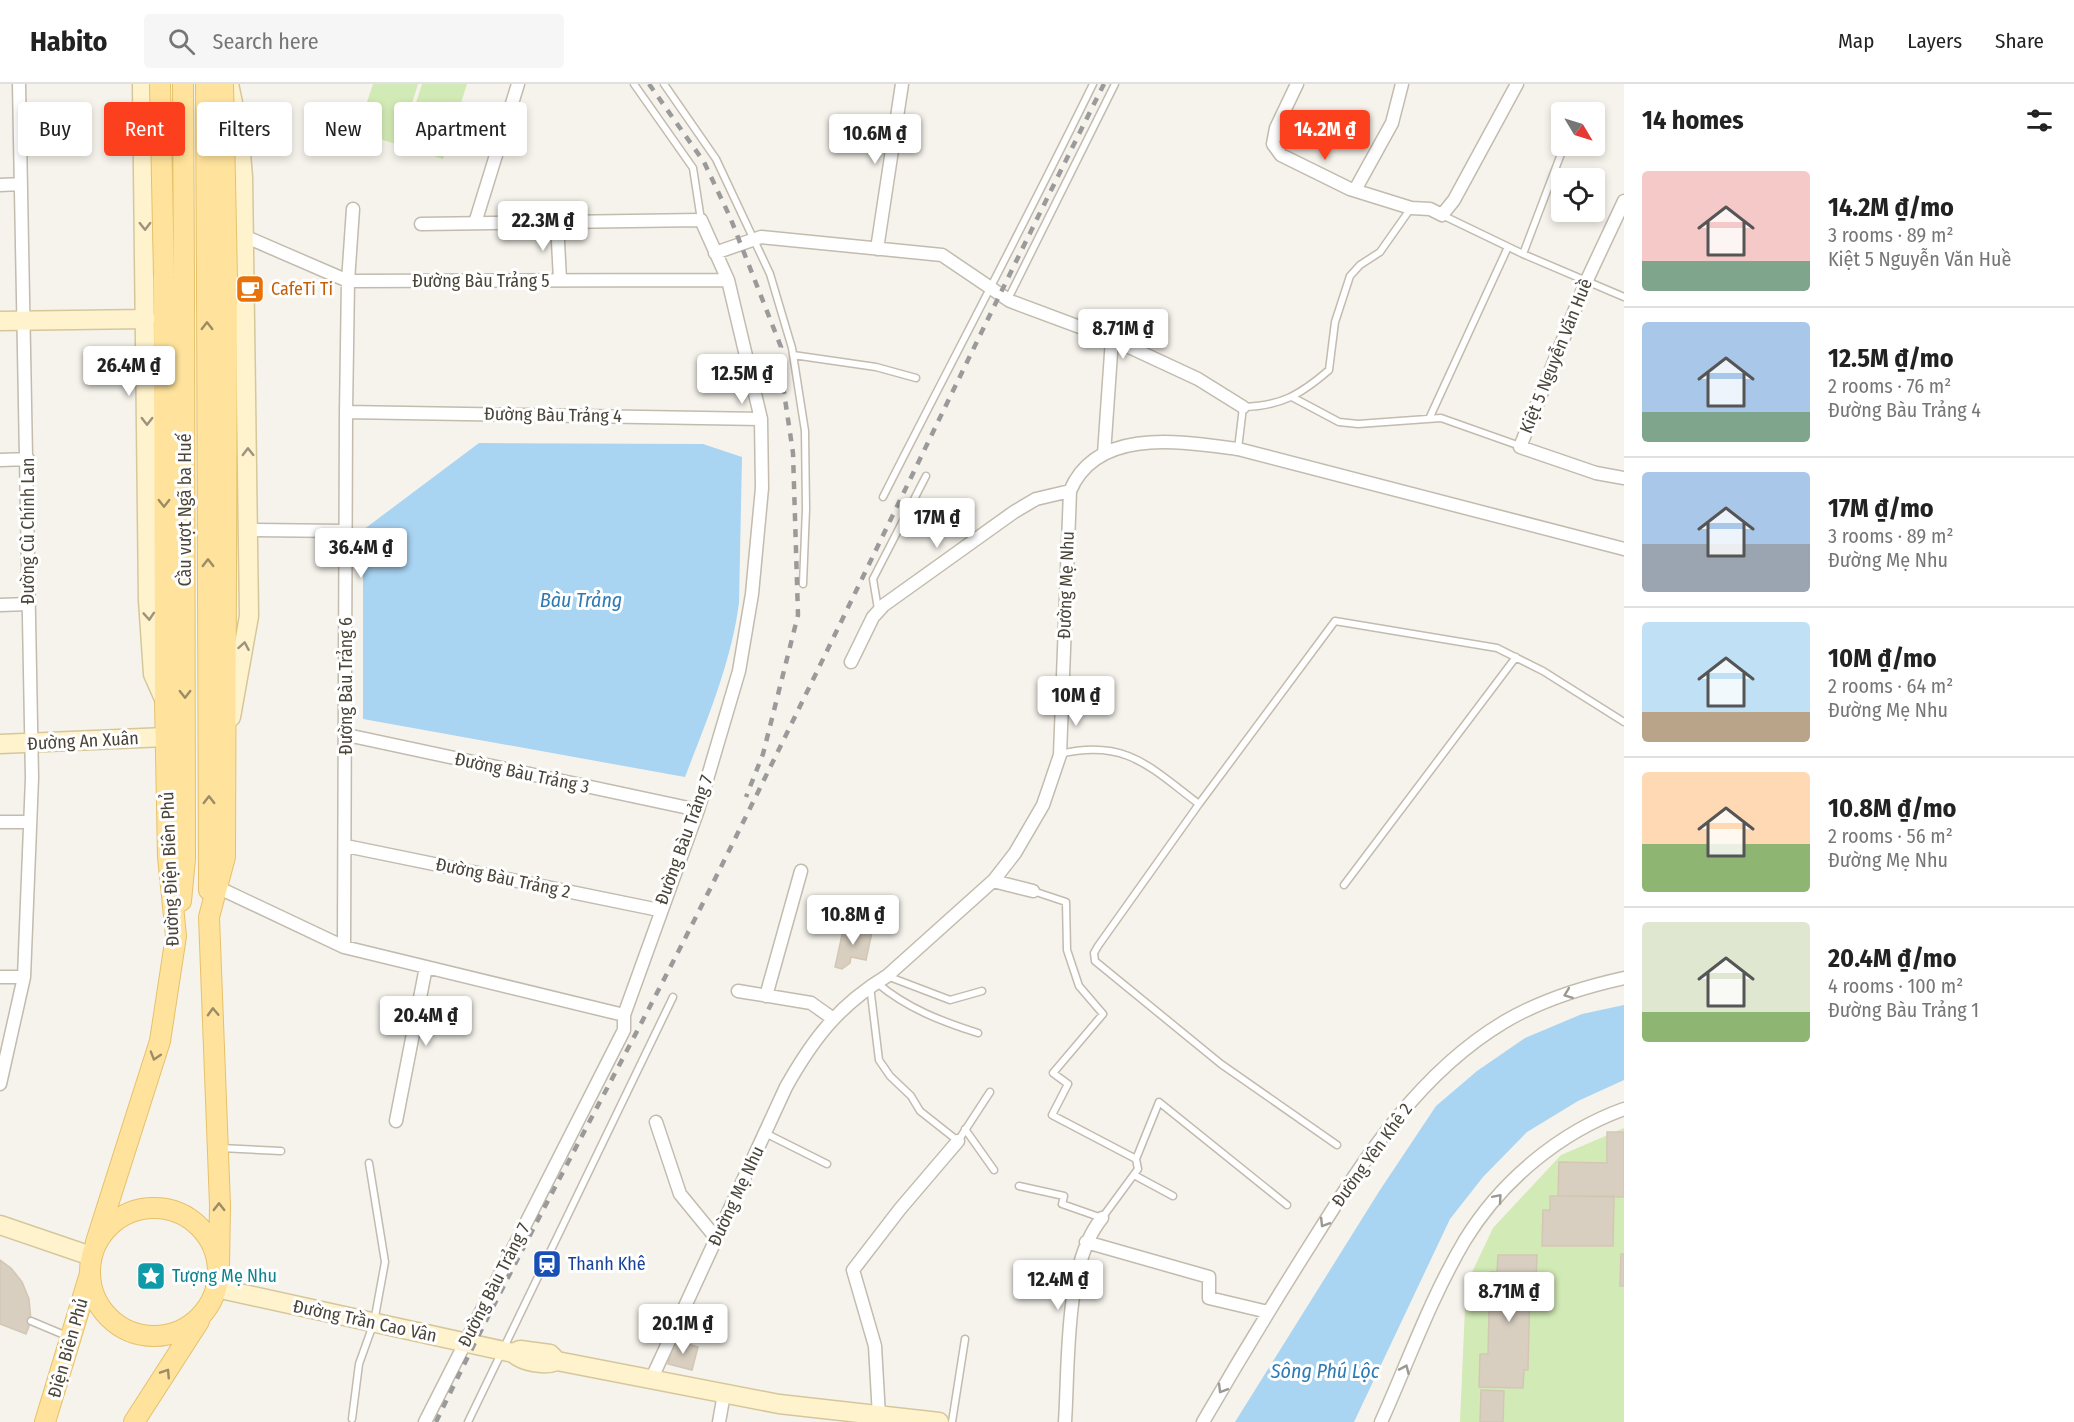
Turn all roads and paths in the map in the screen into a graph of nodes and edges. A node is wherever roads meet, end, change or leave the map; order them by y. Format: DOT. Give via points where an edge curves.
graph roads {
  1 [pos="19,84"];
  2 [pos="142,84"];
  3 [pos="160,84"];
  4 [pos="183,84"];
  5 [pos="206,84"];
  6 [pos="223,84"];
  7 [pos="229,84"];
  8 [pos="243,84"];
  9 [pos="518,84"];
  10 [pos="634,84"];
  11 [pos="664,84"];
  12 [pos="1093,84"];
  13 [pos="1115,84"];
  14 [pos="1298,84"];
  15 [pos="1402,84"];
  16 [pos="1517,84"];
  17 [pos="903,85"];
  18 [pos="143,102"];
  19 [pos="233,102"];
  20 [pos="241,102"];
  21 [pos="144,156"];
  22 [pos="241,156"];
  23 [pos="1560,156"];
  24 [pos="243,177"];
  25 [pos="145,179"];
  26 [pos="21,184"];
  27 [pos="0,185"];
  28 [pos="1355,190"];
  29 [pos="1624,201"];
  30 [pos="1411,208"];
  31 [pos="353,209"];
  32 [pos="1442,215"];
  33 [pos="700,220"];
  34 [pos="557,222"];
  35 [pos="475,223"];
  36 [pos="421,224"];
  37 [pos="244,236"];
  38 [pos="757,238"];
  39 [pos="1508,247"];
  40 [pos="877,249"];
  41 [pos="715,253"];
  42 [pos="1522,254"];
  43 [pos="560,280"];
  44 [pos="728,280"];
  45 [pos="348,281"];
  46 [pos="1586,282"];
  47 [pos="989,287"];
  48 [pos="1624,297"];
  49 [pos="1008,299"];
  50 [pos="146,319"];
  51 [pos="0,321"];
  52 [pos="23,321"];
  53 [pos="1112,339"];
  54 [pos="794,355"];
  55 [pos="916,378"];
  56 [pos="1292,397"];
  57 [pos="1243,407"];
  58 [pos="346,412"];
  59 [pos="760,419"];
  60 [pos="1429,420"];
  61 [pos="1520,447"];
  62 [pos="1238,450"];
  63 [pos="1104,454"];
  64 [pos="28,459"];
  65 [pos="0,460"];
  66 [pos="926,476"];
  67 [pos="1624,478"];
  68 [pos="1070,491"];
  69 [pos="883,497"];
  70 [pos="249,530"];
  71 [pos="345,531"];
  72 [pos="1624,549"];
  73 [pos="803,584"];
  74 [pos="0,604"];
  75 [pos="28,604"];
  76 [pos="878,610"];
  77 [pos="1516,657"];
  78 [pos="851,663"];
  79 [pos="165,700"];
  80 [pos="1624,722"];
  81 [pos="347,735"];
  82 [pos="165,737"];
  83 [pos="0,744"];
  84 [pos="31,744"];
  85 [pos="226,745"];
  86 [pos="1060,755"];
  87 [pos="1199,804"];
  88 [pos="698,810"];
  89 [pos="0,822"];
  90 [pos="30,822"];
  91 [pos="346,846"];
  92 [pos="801,871"];
  93 [pos="993,882"];
  94 [pos="1344,885"];
  95 [pos="217,887"];
  96 [pos="1033,891"];
  97 [pos="659,910"];
  98 [pos="209,917"];
  99 [pos="176,936"];
  100 [pos="344,947"];
  101 [pos="426,967"];
  102 [pos="0,976"];
  103 [pos="24,977"];
  104 [pos="1624,978"];
  105 [pos="878,981"];
  106 [pos="738,991"];
  107 [pos="982,991"];
  108 [pos="766,996"];
  109 [pos="673,998"];
  110 [pos="624,1015"];
  111 [pos="832,1018"];
  112 [pos="978,1033"];
  113 [pos="2,1066"];
  114 [pos="0,1084"];
  115 [pos="990,1092"];
  116 [pos="1624,1109"];
  117 [pos="396,1121"];
  118 [pos="656,1122"];
  119 [pos="965,1129"];
  120 [pos="765,1133"];
  121 [pos="958,1141"];
  122 [pos="1337,1145"];
  123 [pos="217,1148"];
  124 [pos="281,1151"];
  125 [pos="1136,1159"];
  126 [pos="369,1163"];
  127 [pos="827,1164"];
  128 [pos="994,1170"];
  129 [pos="1134,1175"];
  130 [pos="1019,1186"];
  131 [pos="1173,1196"];
  132 [pos="1287,1205"];
  133 [pos="1102,1218"];
  134 [pos="0,1225"];
  135 [pos="716,1238"];
  136 [pos="1086,1242"];
  137 [pos="92,1257"];
  138 [pos="219,1266"];
  139 [pos="216,1288"];
  140 [pos="208,1306"];
  141 [pos="1268,1312"];
  142 [pos="31,1322"];
  143 [pos="374,1322"];
  144 [pos="71,1338"];
  145 [pos="965,1339"];
  146 [pos="465,1343"];
  147 [pos="508,1352"];
  148 [pos="651,1380"];
  149 [pos="724,1394"];
  150 [pos="816,1415"];
  151 [pos="879,1416"];
  152 [pos="352,1419"];
  153 [pos="45,1422"];
  154 [pos="134,1422"];
  155 [pos="425,1422"];
  156 [pos="468,1422"];
  157 [pos="719,1422"];
  158 [pos="939,1422"];
  159 [pos="952,1422"];
  160 [pos="1065,1422"];
  161 [pos="1203,1422"];
  162 [pos="1381,1422"];
  1 -- 26 [label="street, Đường Cù Chính Lan"];
  2 -- 18 [label="street"];
  3 -- 79 [label="main road, Cầu vượt Ngã ba Huế, one-way, bridge"];
  4 -- 99 [label="main road, Cầu vượt Ngã ba Huế, one-way, bridge" via="185,859"];
  98 -- 5 [label="main road, Cầu vượt Ngã ba Huế, one-way, bridge"];
  6 -- 85 [label="main road, bridge" via="227,279"];
  7 -- 19 [label="street"];
  8 -- 20 [label="street"];
  9 -- 35 [label="street"];
  10 -- 33 [label="lane" via="693,168"];
  11 -- 38 [label="lane" via="716,159"];
  12 -- 47 [label="lane"];
  13 -- 49 [label="lane"];
  14 -- 28 [label="street" via="1276,128 1273,144 1281,155"];
  15 -- 28 [label="street" via="1392,123"];
  16 -- 32 [label="street"];
  17 -- 40 [label="street"];
  21 -- 25 [label="street"];
  22 -- 24 [label="street"];
  23 -- 42 [label="lane"];
  24 -- 25 [label="street" via="236,190 219,200 191,204 153,192"];
  24 -- 37 [label="street"];
  25 -- 50 [label="street, one-way"];
  26 -- 27 [label="street"];
  26 -- 52 [label="street, Đường Cù Chính Lan"];
  28 -- 30 [label="street"];
  29 -- 46 [label="street, Kiệt 5 Nguyễn Văn Huề"];
  30 -- 32 [label="street" via="1430,209"];
  30 -- 56 [label="lane" via="1380,252 1350,276 1335,322 1329,370"];
  31 -- 45 [label="street, Đường Bàu Trảng 6"];
  32 -- 39 [label="lane"];
  33 -- 34 [label="street"];
  33 -- 41 [label="street, Đường Bàu Trảng 7"];
  34 -- 35 [label="street"];
  34 -- 43 [label="street"];
  35 -- 36 [label="street"];
  37 -- 45 [label="street, Đường Bàu Trảng 5"];
  70 -- 37 [label="street, one-way"];
  38 -- 40 [label="street"];
  38 -- 41 [label="street"];
  38 -- 54 [label="lane"];
  39 -- 42 [label="lane"];
  39 -- 60 [label="lane"];
  40 -- 47 [label="street" via="942,255"];
  41 -- 44 [label="street, Đường Bàu Trảng 7"];
  42 -- 46 [label="lane"];
  43 -- 44 [label="street, Đường Bàu Trảng 5"];
  43 -- 45 [label="street, Đường Bàu Trảng 5"];
  44 -- 59 [label="street, Đường Bàu Trảng 7"];
  45 -- 58 [label="street, Đường Bàu Trảng 6"];
  46 -- 48 [label="lane"];
  46 -- 61 [label="street, Kiệt 5 Nguyễn Văn Huề"];
  47 -- 49 [label="street"];
  47 -- 69 [label="lane"];
  49 -- 53 [label="street"];
  50 -- 52 [label="street"];
  50 -- 79 [label="street, one-way" via="148,600 153,674"];
  51 -- 52 [label="street"];
  52 -- 64 [label="street, Đường Cù Chính Lan"];
  53 -- 57 [label="street" via="1198,379"];
  53 -- 63 [label="street"];
  54 -- 55 [label="lane" via="876,367"];
  54 -- 73 [label="lane" via="805,431"];
  56 -- 57 [label="lane" via="1268,406"];
  56 -- 60 [label="lane" via="1339,422"];
  57 -- 62 [label="lane"];
  58 -- 59 [label="street, Đường Bàu Trảng 4"];
  58 -- 71 [label="street, Đường Bàu Trảng 6"];
  59 -- 88 [label="street, Đường Bàu Trảng 7" via="762,488 752,594 739,671"];
  60 -- 61 [label="lane" via="1442,418"];
  61 -- 67 [label="street, Kiệt 5 Nguyễn Văn Huề" via="1596,473"];
  62 -- 63 [label="street" via="1160,442"];
  62 -- 72 [label="street"];
  63 -- 68 [label="street" via="1080,471"];
  64 -- 65 [label="street"];
  64 -- 75 [label="street, Đường Cù Chính Lan"];
  66 -- 76 [label="lane" via="873,579"];
  68 -- 76 [label="street" via="1036,499 1014,512"];
  68 -- 86 [label="street, Đường Mẹ Nhu"];
  70 -- 71 [label="street"];
  85 -- 70 [label="street, one-way" via="249,616"];
  71 -- 81 [label="street, Đường Bàu Trảng 6"];
  74 -- 75 [label="street"];
  75 -- 84 [label="street, Đường Cù Chính Lan"];
  76 -- 78 [label="street"];
  77 -- 80 [label="lane"];
  77 -- 87 [label="lane" via="1497,648 1335,621"];
  77 -- 94 [label="lane"];
  79 -- 82 [label="main road, Đường Điện Biên Phủ"];
  81 -- 88 [label="street, Đường Bàu Trảng 3"];
  81 -- 91 [label="street, Đường Bàu Trảng 6"];
  82 -- 84 [label="street, Đường An Xuân"];
  82 -- 99 [label="main road, Đường Điện Biên Phủ" via="168,857"];
  83 -- 84 [label="street, Đường An Xuân"];
  84 -- 90 [label="street, Đường Cù Chính Lan"];
  85 -- 95 [label="main road, Đường Điện Biên Phủ" via="225,857"];
  86 -- 87 [label="lane" via="1084,748 1140,759"];
  86 -- 93 [label="street, Đường Mẹ Nhu" via="1043,805"];
  87 -- 122 [label="lane" via="1098,946 1095,961 1221,1064"];
  88 -- 97 [label="street, Đường Bàu Trảng 7"];
  89 -- 90 [label="street"];
  90 -- 103 [label="street, Đường Cù Chính Lan"];
  91 -- 97 [label="street, Đường Bàu Trảng 2"];
  91 -- 100 [label="street, Đường Bàu Trảng 6"];
  92 -- 108 [label="street"];
  93 -- 96 [label="street"];
  93 -- 105 [label="street, Đường Mẹ Nhu"];
  95 -- 98 [label="main road, Đường Điện Biên Phủ"];
  95 -- 100 [label="street"];
  96 -- 125 [label="lane" via="1066,903 1067,950 1079,986 1103,1014 1053,1073 1068,1084 1052,1115"];
  97 -- 110 [label="street, Đường Bàu Trảng 7"];
  123 -- 98 [label="main road, Đường Điện Biên Phủ, one-way"];
  99 -- 137 [label="main road, Đường Điện Biên Phủ, one-way" via="160,1041"];
  100 -- 101 [label="street"];
  101 -- 110 [label="street"];
  101 -- 117 [label="street"];
  102 -- 103 [label="street"];
  103 -- 113 [label="street, Đường Cù Chính Lan"];
  104 -- 141 [label="street, Đường Yên Khê 2, one-way" via="1584,987 1505,1021 1451,1060 1391,1123"];
  105 -- 107 [label="lane" via="950,1000"];
  105 -- 111 [label="street, Đường Mẹ Nhu"];
  105 -- 112 [label="lane" via="896,999 933,1019"];
  105 -- 121 [label="lane" via="879,1060 920,1111"];
  106 -- 108 [label="street"];
  108 -- 111 [label="street" via="811,1004"];
  109 -- 147 [label="lane"];
  110 -- 146 [label="street, Đường Bàu Trảng 7" via="624,1030"];
  111 -- 120 [label="street, Đường Mẹ Nhu" via="807,1050"];
  113 -- 114 [label="street, Đường Cù Chính Lan"];
  115 -- 119 [label="lane"];
  162 -- 116 [label="street, one-way" via="1466,1239 1497,1199 1529,1165 1570,1133"];
  118 -- 135 [label="street" via="680,1194"];
  119 -- 121 [label="lane"];
  119 -- 128 [label="lane"];
  120 -- 127 [label="lane"];
  120 -- 135 [label="street, Đường Mẹ Nhu"];
  121 -- 151 [label="street" via="853,1270 875,1346"];
  123 -- 124 [label="lane"];
  138 -- 123 [label="main road, Đường Điện Biên Phủ, one-way"];
  125 -- 129 [label="lane" via="1138,1169"];
  125 -- 132 [label="lane" via="1159,1102"];
  126 -- 143 [label="lane" via="384,1262"];
  129 -- 131 [label="lane"];
  129 -- 133 [label="lane"];
  130 -- 133 [label="lane" via="1064,1196 1062,1204"];
  133 -- 136 [label="street"];
  134 -- 137 [label="street"];
  135 -- 148 [label="street, Đường Mẹ Nhu"];
  136 -- 141 [label="street" via="1209,1277 1209,1298"];
  136 -- 160 [label="street" via="1075,1276"];
  137 -- 138 [label="main road" via="109,1225 146,1207 166,1208 186,1215 202,1228 214,1246"];
  137 -- 140 [label="main road" via="93,1294 103,1312 118,1326 137,1334 177,1332 195,1322"];
  137 -- 144 [label="main road, Điện Biên Phủ"];
  138 -- 139 [label="main road"];
  139 -- 140 [label="main road"];
  139 -- 143 [label="street, Đường Trần Cao Vân"];
  154 -- 140 [label="main road, one-way"];
  141 -- 161 [label="street, Đường Yên Khê 2, one-way"];
  142 -- 144 [label="lane"];
  143 -- 146 [label="street, Đường Trần Cao Vân"];
  143 -- 152 [label="lane" via="359,1364"];
  144 -- 153 [label="main road, Điện Biên Phủ"];
  145 -- 159 [label="lane"];
  146 -- 147 [label="street, Đường Trần Cao Vân"];
  146 -- 155 [label="street, Đường Bàu Trảng 7"];
  147 -- 148 [label="street, Đường Trần Cao Vân" via="550,1354 557,1361"];
  147 -- 156 [label="lane"];
  148 -- 149 [label="street"];
  149 -- 150 [label="street"];
  149 -- 157 [label="street"];
  150 -- 151 [label="street"];
  151 -- 158 [label="street"];
}
